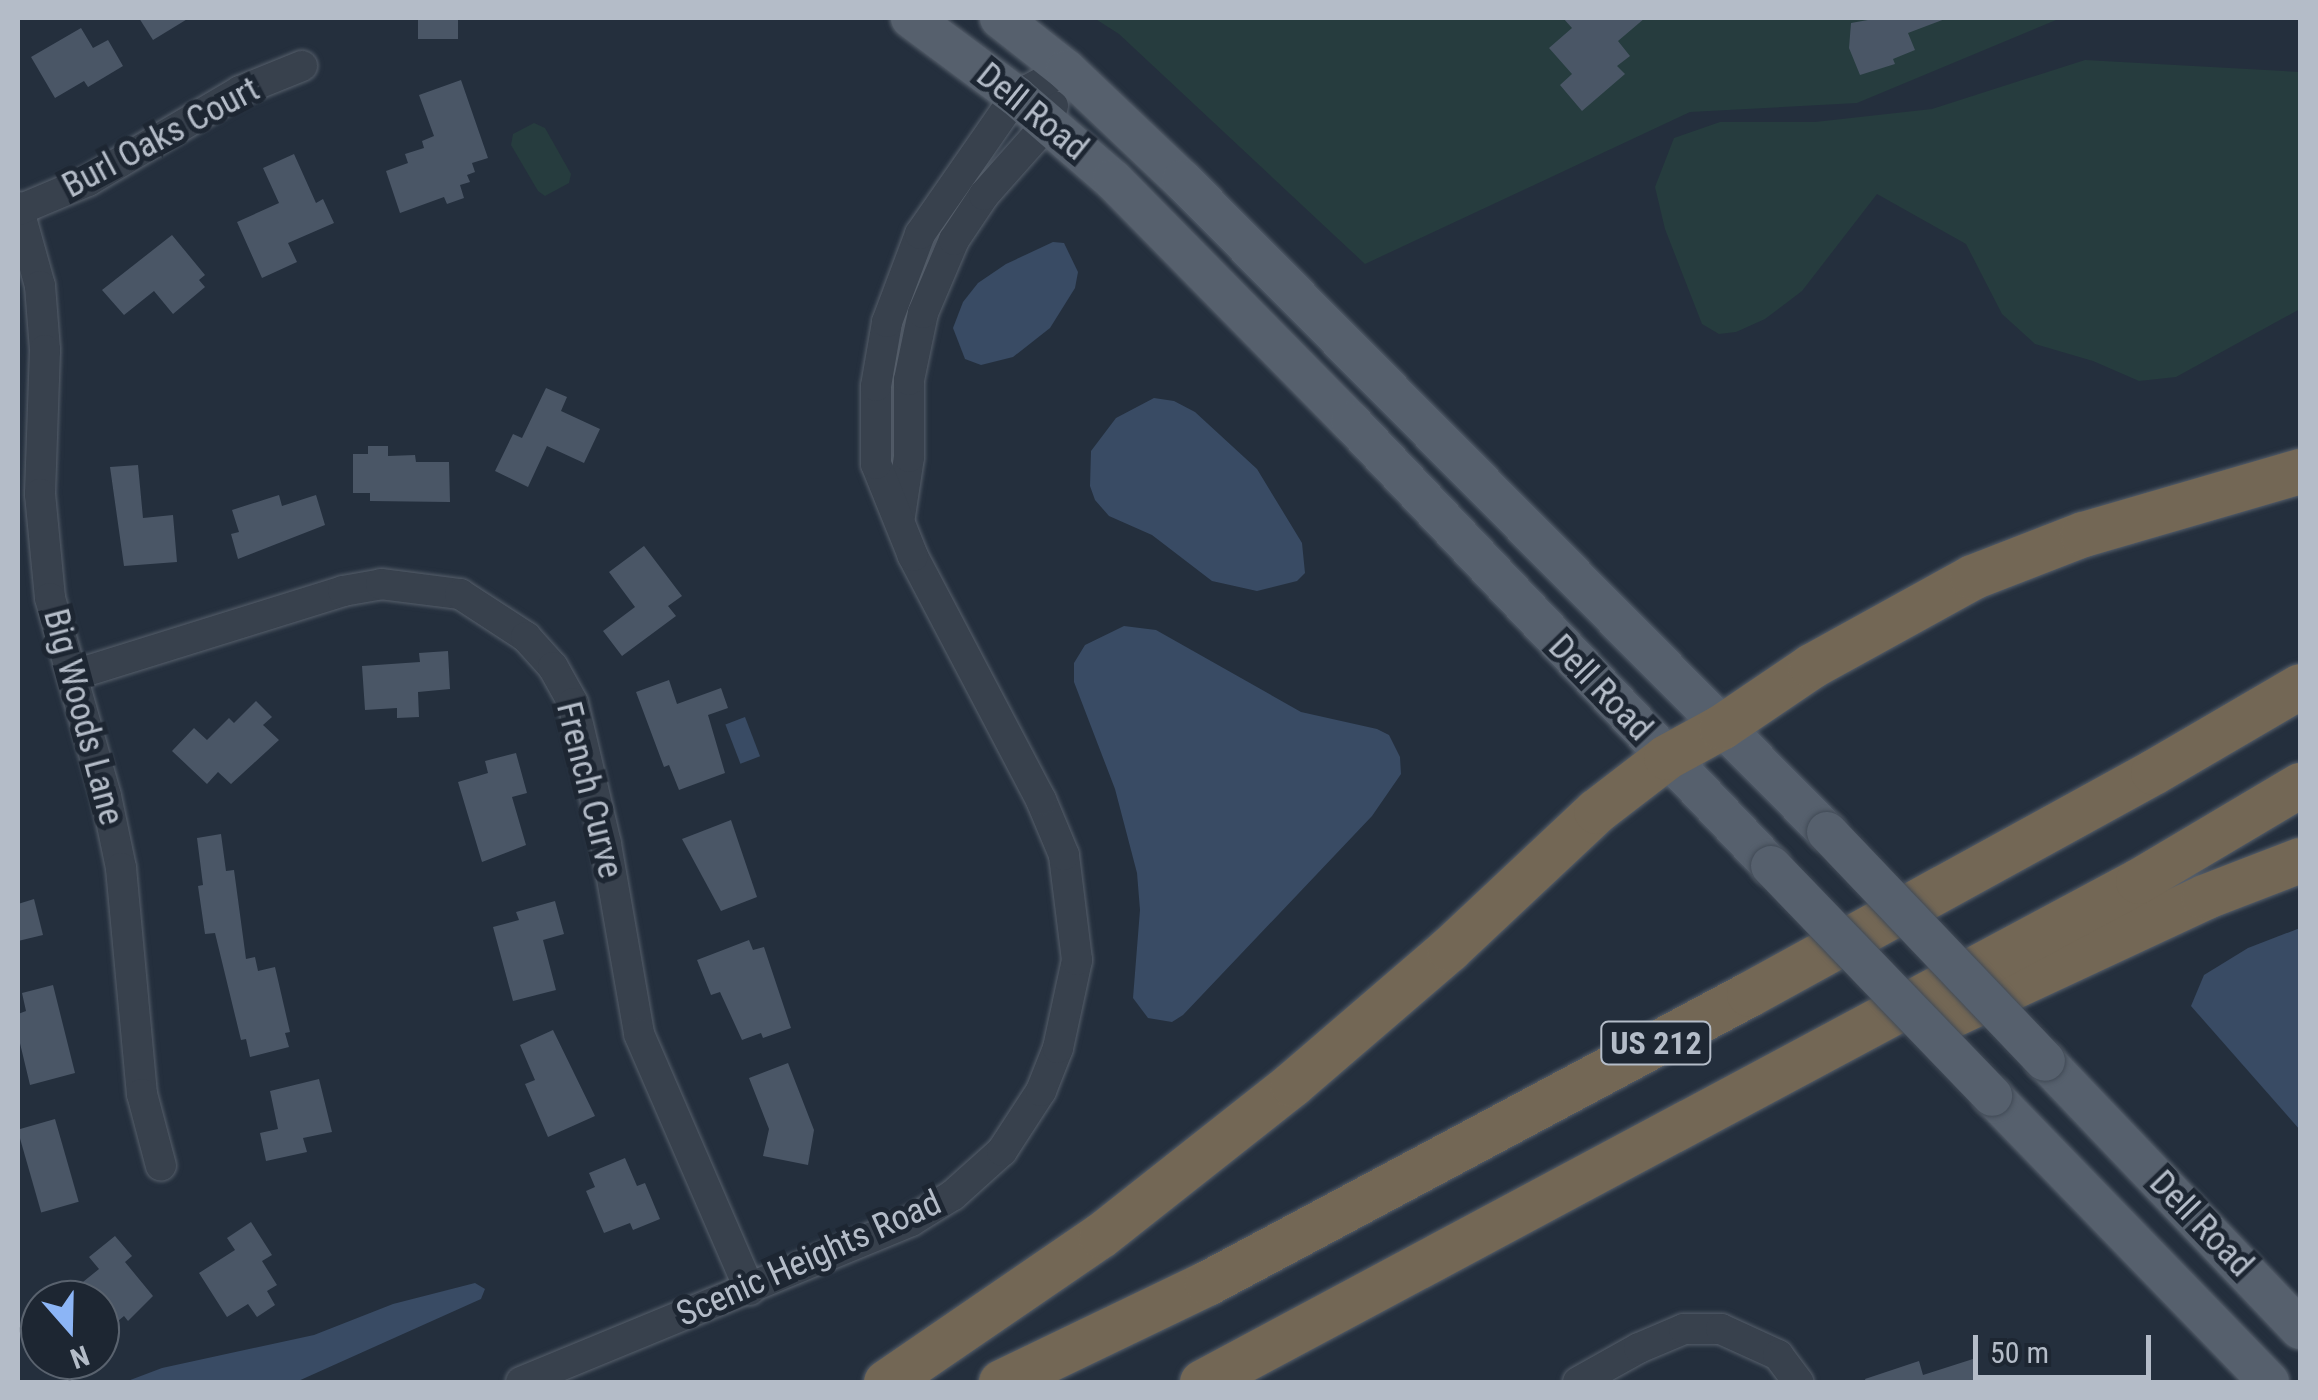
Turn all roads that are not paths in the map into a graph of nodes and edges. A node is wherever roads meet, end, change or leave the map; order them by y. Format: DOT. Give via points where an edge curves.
graph roads {
  1 [pos="911,18"];
  2 [pos="1000,18"];
  3 [pos="302,66"];
  4 [pos="1066,70"];
  5 [pos="1016,96"];
  6 [pos="1048,122"];
  7 [pos="18,208"];
  8 [pos="2300,471"];
  9 [pos="900,516"];
  10 [pos="74,675"];
  11 [pos="2300,686"];
  12 [pos="1721,727"];
  13 [pos="1666,757"];
  14 [pos="2300,785"];
  15 [pos="2300,860"];
  16 [pos="161,1166"];
  17 [pos="750,1290"];
  18 [pos="2300,1329"];
  19 [pos="521,1382"];
  20 [pos="886,1382"];
  21 [pos="1001,1382"];
  22 [pos="1202,1382"];
  23 [pos="1578,1382"];
  24 [pos="1798,1382"];
  25 [pos="2269,1382"];
  1 -- 5 [label="main road, Dell Road"];
  2 -- 4 [label="main road, Dell Road"];
  3 -- 7 [label="street, Burl Oaks Court" via="240,90 88,181"];
  4 -- 5 [label="street, Scenic Heights Road"];
  4 -- 6 [label="street, Scenic Heights Road"];
  4 -- 12 [label="main road, Dell Road"];
  5 -- 6 [label="main road, Dell Road"];
  5 -- 9 [label="street, Scenic Heights Road" via="920,234 887,322 876,386 876,464"];
  6 -- 9 [label="street, Scenic Heights Road" via="954,240 924,314 910,380"];
  6 -- 13 [label="main road, Dell Road" via="1351,422"];
  7 -- 10 [label="street, Big Woods Lane" via="40,286 43,546 50,598"];
  8 -- 12 [label="highway" via="2084,534 1972,578 1812,666"];
  9 -- 17 [label="street, Scenic Heights Road" via="913,556 1064,855 1074,914 1073,994 1041,1091 980,1172 911,1221"];
  10 -- 16 [label="street, Big Woods Lane" via="121,868 142,1094"];
  10 -- 17 [label="street, French Curve" via="381,584 460,594 526,637 573,703 639,1034"];
  11 -- 21 [label="highway, US 212" via="1732,1003 1207,1283"];
  12 -- 13 [label="highway"];
  12 -- 18 [label="main road, Dell Road, bridge"];
  13 -- 20 [label="highway" via="1292,1084 1101,1235"];
  13 -- 25 [label="main road, Dell Road, bridge"];
  14 -- 22 [label="highway, US 212" via="2138,881"];
  15 -- 22 [label="highway" via="1841,1067 1418,1292"];
  17 -- 19 [label="street, Scenic Heights Road"];
  23 -- 24 [label="street" via="1684,1330 1721,1329 1778,1354"];
}
